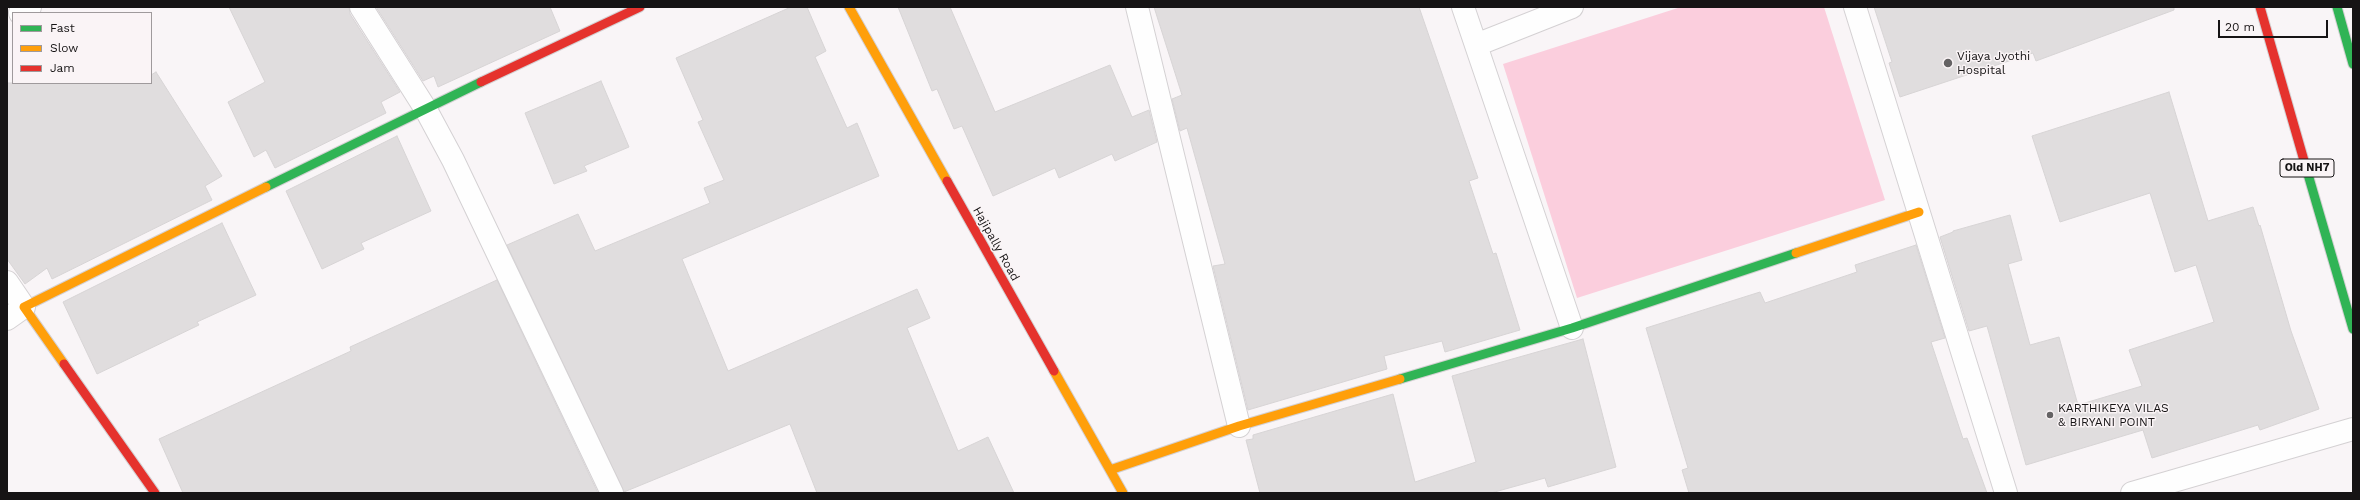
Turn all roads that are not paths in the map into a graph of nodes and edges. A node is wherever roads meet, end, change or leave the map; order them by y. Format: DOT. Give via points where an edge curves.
graph roads {
  1 [pos="361,7"];
  2 [pos="640,7"];
  3 [pos="849,7"];
  4 [pos="1137,7"];
  5 [pos="1462,7"];
  6 [pos="1572,7"];
  7 [pos="1855,7"];
  8 [pos="2260,7"];
  9 [pos="2337,7"];
  10 [pos="1476,45"];
  11 [pos="2353,64"];
  12 [pos="425,108"];
  13 [pos="1919,212"];
  14 [pos="7,282"];
  15 [pos="16,313"];
  16 [pos="1572,328"];
  17 [pos="2353,329"];
  18 [pos="1239,426"];
  19 [pos="2353,429"];
  20 [pos="1110,470"];
  21 [pos="155,493"];
  22 [pos="612,493"];
  23 [pos="1123,493"];
  24 [pos="2006,493"];
  25 [pos="2132,493"];
  1 -- 12 [label="street"];
  2 -- 12 [label="street"];
  3 -- 20 [label="street, Hajipally Road"];
  4 -- 18 [label="street"];
  5 -- 10 [label="street"];
  6 -- 10 [label="street"];
  7 -- 13 [label="street"];
  8 -- 17 [label="street, Old NH7"];
  9 -- 11 [label="street"];
  10 -- 16 [label="street"];
  12 -- 15 [label="street"];
  12 -- 22 [label="street" via="453,160"];
  13 -- 16 [label="street"];
  13 -- 24 [label="street"];
  14 -- 15 [label="street"];
  15 -- 21 [label="street"];
  16 -- 18 [label="street"];
  18 -- 20 [label="street"];
  19 -- 25 [label="street"];
  20 -- 23 [label="street, Hajipally Road"];
}
